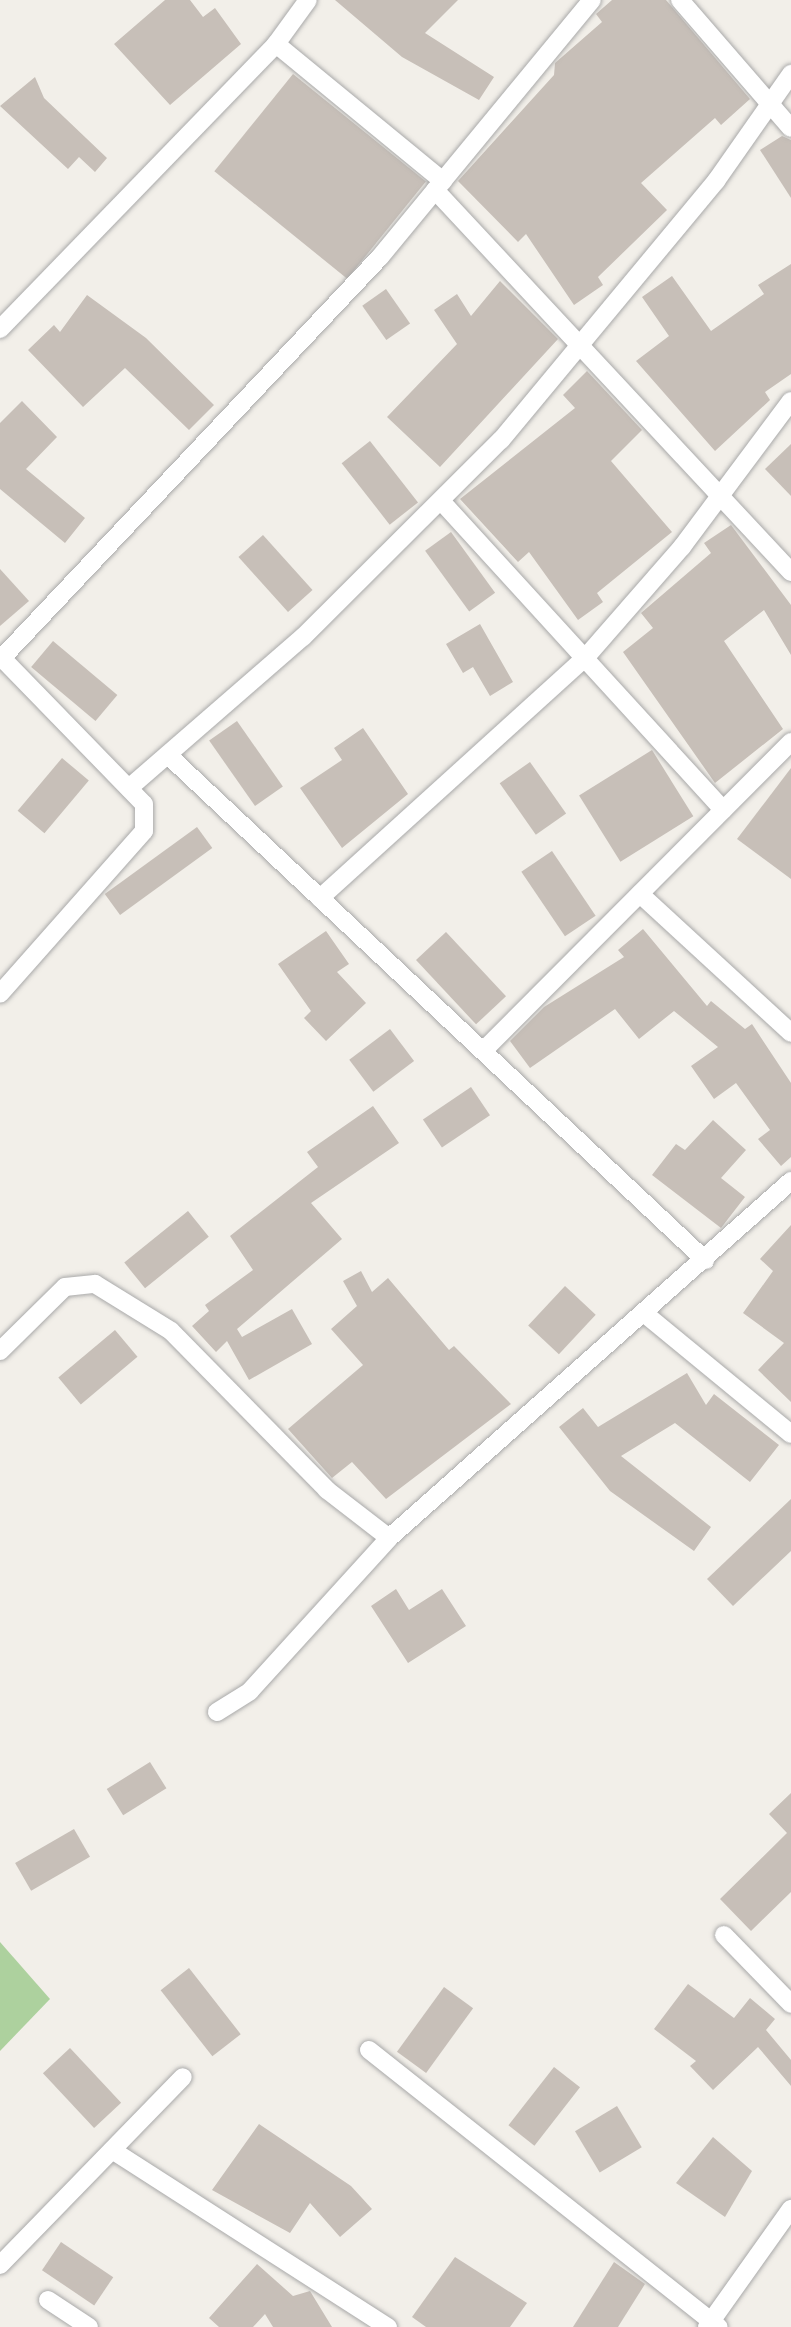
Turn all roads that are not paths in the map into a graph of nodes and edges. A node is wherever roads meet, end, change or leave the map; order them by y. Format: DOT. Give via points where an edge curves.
graph roads {
  1 [pos="308,0"];
  2 [pos="592,0"];
  3 [pos="680,0"];
  4 [pos="276,44"];
  5 [pos="791,74"];
  6 [pos="772,107"];
  7 [pos="791,128"];
  8 [pos="439,186"];
  9 [pos="0,329"];
  10 [pos="578,342"];
  11 [pos="791,401"];
  12 [pos="721,490"];
  13 [pos="442,502"];
  14 [pos="791,572"];
  15 [pos="586,657"];
  16 [pos="1,658"];
  17 [pos="790,744"];
  18 [pos="169,756"];
  19 [pos="129,788"];
  20 [pos="723,810"];
  21 [pos="640,894"];
  22 [pos="320,898"];
  23 [pos="0,994"];
  24 [pos="791,1033"];
  25 [pos="484,1050"];
  26 [pos="791,1181"];
  27 [pos="705,1260"];
  28 [pos="645,1314"];
  29 [pos="0,1351"];
  30 [pos="791,1434"];
  31 [pos="389,1538"];
  32 [pos="217,1712"];
  33 [pos="724,1935"];
  34 [pos="791,2004"];
  35 [pos="369,2050"];
  36 [pos="183,2077"];
  37 [pos="112,2150"];
  38 [pos="791,2209"];
  39 [pos="0,2265"];
  40 [pos="48,2300"];
  41 [pos="713,2325"];
  42 [pos="89,2327"];
  43 [pos="388,2327"];
  1 -- 4 [label="street"];
  2 -- 8 [label="street"];
  3 -- 6 [label="street"];
  4 -- 8 [label="street"];
  4 -- 9 [label="street"];
  5 -- 6 [label="street"];
  6 -- 7 [label="street"];
  6 -- 10 [label="street"];
  8 -- 10 [label="street"];
  8 -- 16 [label="street" via="245,404"];
  10 -- 12 [label="street"];
  10 -- 13 [label="street"];
  11 -- 12 [label="street"];
  12 -- 14 [label="street"];
  12 -- 15 [label="street" via="682,547"];
  13 -- 15 [label="street"];
  13 -- 18 [label="street"];
  15 -- 20 [label="street"];
  15 -- 22 [label="street"];
  16 -- 19 [label="street"];
  17 -- 20 [label="street"];
  18 -- 19 [label="street"];
  18 -- 22 [label="street"];
  19 -- 23 [label="street" via="144,804 144,831"];
  20 -- 21 [label="street"];
  21 -- 24 [label="street"];
  21 -- 25 [label="street"];
  22 -- 25 [label="street"];
  25 -- 27 [label="street"];
  26 -- 27 [label="street"];
  27 -- 28 [label="street"];
  28 -- 30 [label="street"];
  28 -- 31 [label="street"];
  29 -- 31 [label="street" via="65,1287 95,1284 171,1331 327,1490"];
  31 -- 32 [label="street" via="250,1691"];
  33 -- 34 [label="street"];
  35 -- 41 [label="street"];
  36 -- 37 [label="street"];
  37 -- 39 [label="street"];
  37 -- 43 [label="street"];
  38 -- 41 [label="street"];
  40 -- 42 [label="street"];
}
